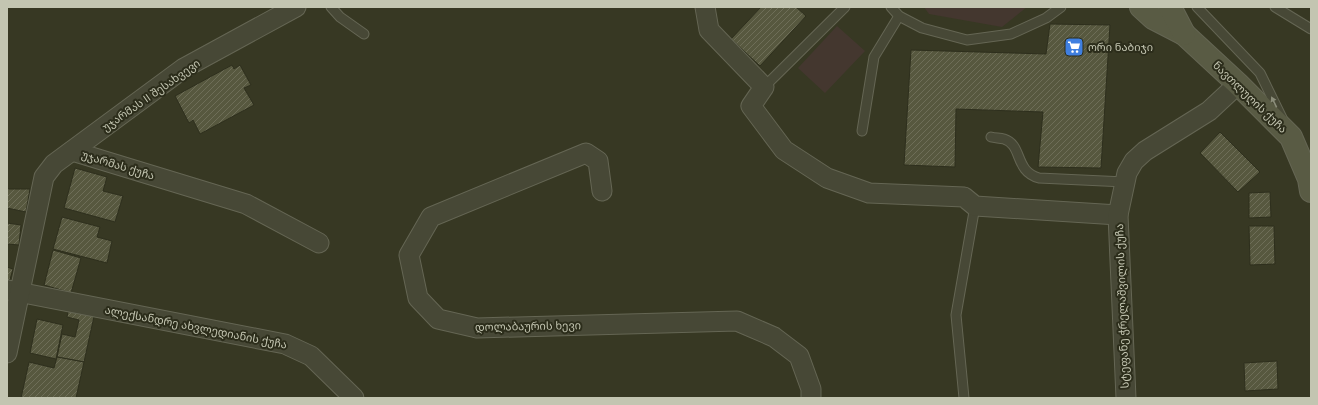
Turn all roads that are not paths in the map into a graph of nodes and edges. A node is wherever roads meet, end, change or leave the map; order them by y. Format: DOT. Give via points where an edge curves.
graph roads {
  1 [pos="296,7"];
  2 [pos="331,7"];
  3 [pos="705,7"];
  4 [pos="845,7"];
  5 [pos="891,7"];
  6 [pos="1061,7"];
  7 [pos="1141,7"];
  8 [pos="1170,7"];
  9 [pos="1197,7"];
  10 [pos="1275,7"];
  11 [pos="899,16"];
  12 [pos="1311,29"];
  13 [pos="364,34"];
  14 [pos="1184,34"];
  15 [pos="1238,84"];
  16 [pos="764,87"];
  17 [pos="862,131"];
  18 [pos="1291,137"];
  19 [pos="991,138"];
  20 [pos="72,151"];
  21 [pos="1125,182"];
  22 [pos="1310,183"];
  23 [pos="602,191"];
  24 [pos="975,206"];
  25 [pos="1118,215"];
  26 [pos="319,243"];
  27 [pos="13,291"];
  28 [pos="7,353"];
  29 [pos="354,398"];
  30 [pos="811,398"];
  31 [pos="964,398"];
  32 [pos="1126,398"];
  1 -- 20 [label="street, უჯარმას II შესახვევი" via="184,68"];
  2 -- 13 [label="lane" via="340,17"];
  3 -- 16 [label="street" via="709,30"];
  4 -- 16 [label="lane"];
  5 -- 11 [label="lane"];
  6 -- 11 [label="lane" via="1046,18 1011,34 968,40 922,28"];
  7 -- 14 [label="main road, ნავთლუღის ქუჩა" via="1153,18"];
  8 -- 14 [label="main road, ნავთლუღის ქუჩა"];
  18 -- 9 [label="lane, one-way" via="1260,73"];
  10 -- 12 [label="lane"];
  11 -- 17 [label="lane" via="874,57"];
  14 -- 15 [label="main road, ნავთლუღის ქუჩა"];
  15 -- 18 [label="main road, ნავთლუღის ქუჩა"];
  15 -- 21 [label="street, სტეფანე ჭრელაშვილის ქუჩა" via="1209,111 1145,151 1134,161"];
  16 -- 24 [label="street, სტეფანე ჭრელაშვილის ქუჩა" via="751,106 784,150 827,178 869,193 964,197"];
  18 -- 22 [label="main road, ნავთლუღის ქუჩა"];
  19 -- 21 [label="lane" via="1010,142 1023,168 1030,175 1039,178"];
  20 -- 26 [label="street, უჯარმას ქუჩა" via="246,204"];
  20 -- 27 [label="street, უჯარმას ქუჩა" via="54,164 44,178"];
  21 -- 25 [label="street, სტეფანე ჭრელაშვილის ქუჩა"];
  23 -- 30 [label="street, დოლაბაურის ხევი" via="598,160 586,153 431,217 410,254 418,298 438,319 477,328 737,321 774,337 799,356 812,389"];
  24 -- 25 [label="street, სტეფანე ჭრელაშვილის ქუჩა"];
  24 -- 31 [label="lane" via="956,315"];
  25 -- 32 [label="street, სტეფანე ჭრელაშვილის ქუჩა"];
  27 -- 28 [label="street, უჯარმას ქუჩა"];
  27 -- 29 [label="street, ალექსანდრე ახვლედიანის ქუჩა" via="285,344 311,356"];
}
